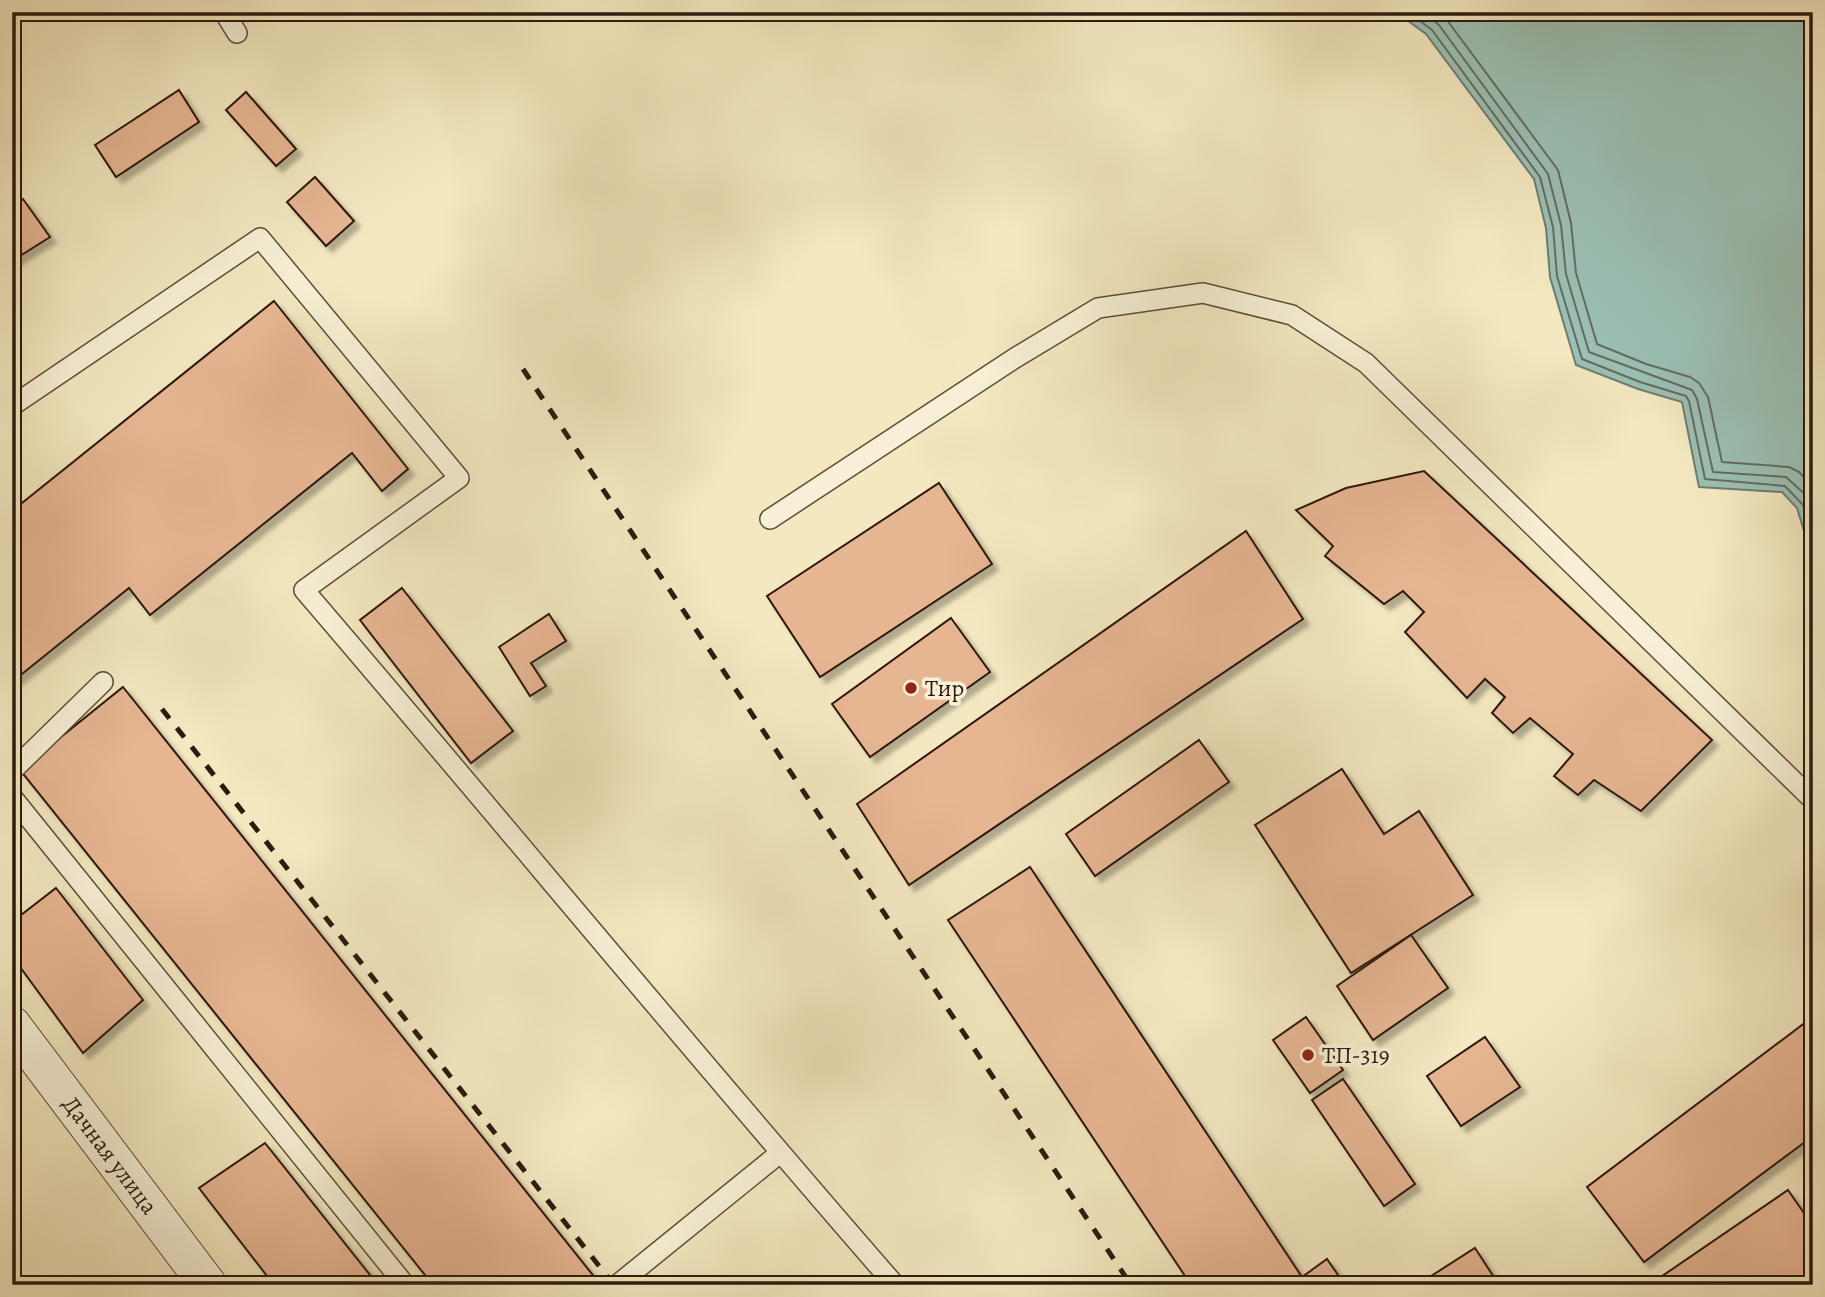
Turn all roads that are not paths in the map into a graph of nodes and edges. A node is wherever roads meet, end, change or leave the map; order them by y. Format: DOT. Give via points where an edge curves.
graph roads {
  1 [pos="224,12"];
  2 [pos="237,33"];
  3 [pos="12,406"];
  4 [pos="770,519"];
  5 [pos="103,682"];
  6 [pos="12,771"];
  7 [pos="12,797"];
  8 [pos="1813,800"];
  9 [pos="12,1025"];
  10 [pos="780,1153"];
  11 [pos="208,1285"];
  12 [pos="405,1285"];
  13 [pos="617,1285"];
  14 [pos="895,1285"];
  1 -- 2 [label="lane"];
  3 -- 10 [label="lane" via="260,238 459,478 304,590"];
  4 -- 8 [label="lane" via="1098,308 1203,293 1292,315 1366,363"];
  5 -- 6 [label="lane"];
  7 -- 12 [label="lane"];
  9 -- 11 [label="street, Дачная улица"];
  10 -- 13 [label="lane"];
  10 -- 14 [label="lane"];
}
